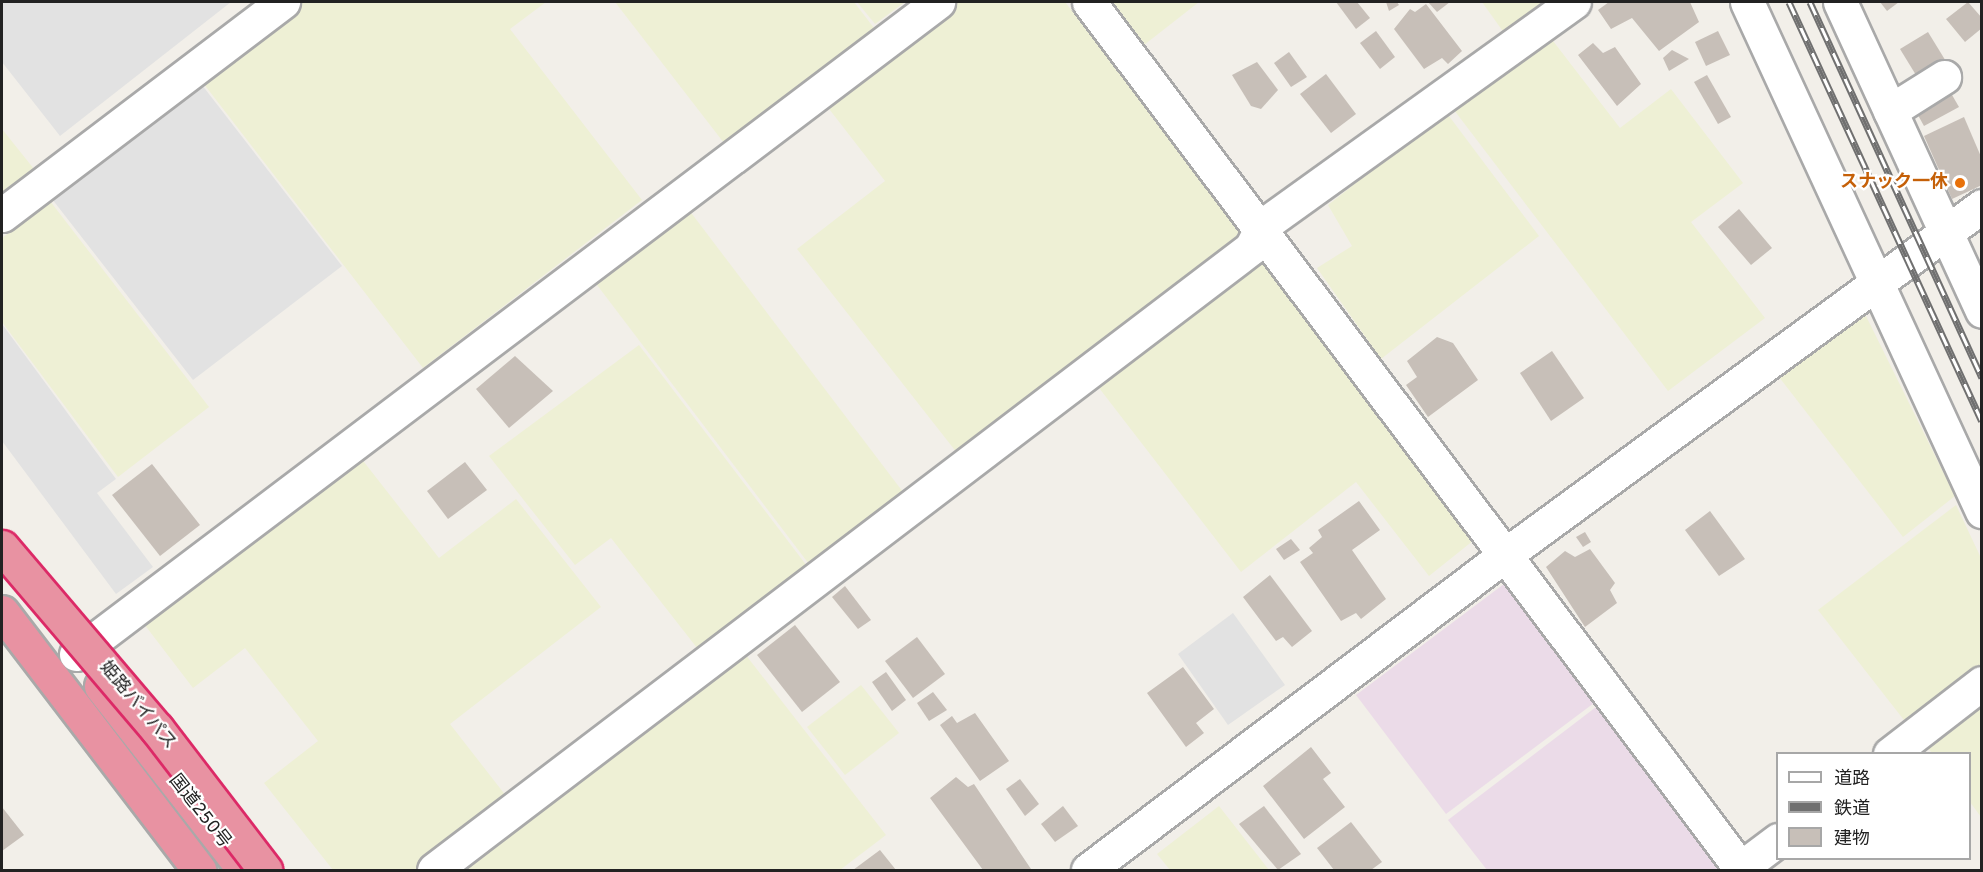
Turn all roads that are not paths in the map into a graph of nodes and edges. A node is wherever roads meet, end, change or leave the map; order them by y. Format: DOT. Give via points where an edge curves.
graph roads {
  1 [pos="283,2"];
  2 [pos="938,2"];
  3 [pos="1089,2"];
  4 [pos="1574,2"];
  5 [pos="1747,2"];
  6 [pos="1840,2"];
  7 [pos="1944,77"];
  8 [pos="1890,111"];
  9 [pos="1982,206"];
  10 [pos="2,214"];
  11 [pos="1262,226"];
  12 [pos="1946,233"];
  13 [pos="1876,281"];
  14 [pos="1982,312"];
  15 [pos="1982,511"];
  16 [pos="2,547"];
  17 [pos="2,552"];
  18 [pos="1505,555"];
  19 [pos="2,612"];
  20 [pos="2,637"];
  21 [pos="76,654"];
  22 [pos="1982,683"];
  23 [pos="1891,752"];
  24 [pos="1776,842"];
  25 [pos="179,870"];
  26 [pos="199,870"];
  27 [pos="244,870"];
  28 [pos="265,870"];
  29 [pos="434,870"];
  30 [pos="1088,870"];
  31 [pos="1740,870"];
  1 -- 10 [label="street"];
  2 -- 21 [label="street"];
  3 -- 11 [label="street"];
  4 -- 11 [label="street"];
  5 -- 13 [label="street"];
  6 -- 8 [label="street"];
  7 -- 8 [label="street"];
  8 -- 12 [label="street"];
  9 -- 12 [label="street"];
  11 -- 18 [label="street"];
  11 -- 29 [label="street" via="1251,248"];
  12 -- 13 [label="street"];
  12 -- 14 [label="street"];
  13 -- 15 [label="street"];
  13 -- 18 [label="street"];
  16 -- 28 [label="highway, 姫路バイパス, bridge" via="157,729"];
  17 -- 21 [label="highway, 国道250号"];
  18 -- 30 [label="street"];
  18 -- 31 [label="street"];
  19 -- 26 [label="highway, 国道250号"];
  20 -- 25 [label="highway"];
  21 -- 27 [label="highway, 国道250号"];
  22 -- 23 [label="street"];
  24 -- 31 [label="street"];
}
